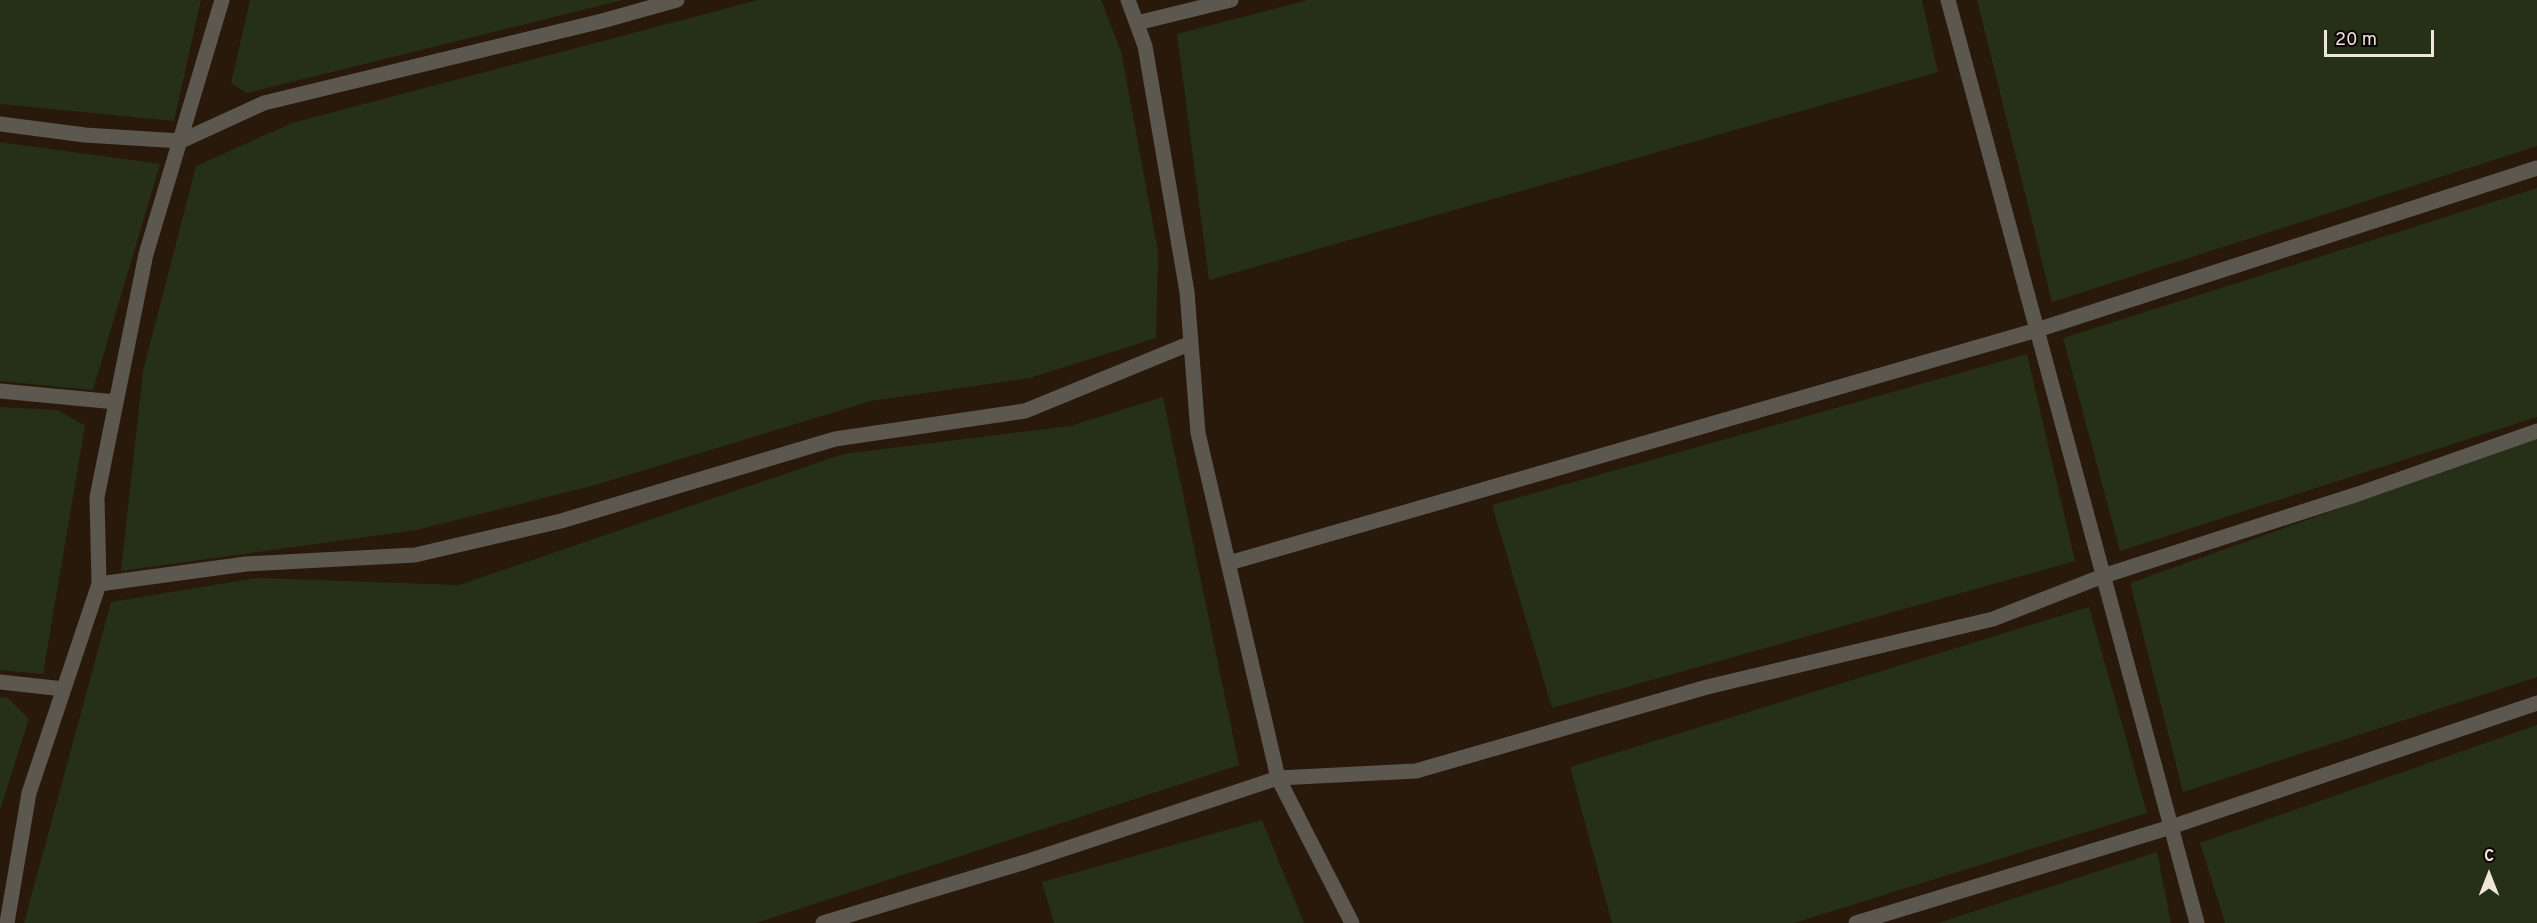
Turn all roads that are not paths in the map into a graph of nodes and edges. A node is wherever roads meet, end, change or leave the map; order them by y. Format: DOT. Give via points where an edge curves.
graph roads {
  1 [pos="222,0"];
  2 [pos="676,0"];
  3 [pos="1128,0"];
  4 [pos="1232,0"];
  5 [pos="1948,0"];
  6 [pos="1137,23"];
  7 [pos="0,124"];
  8 [pos="181,141"];
  9 [pos="2537,168"];
  10 [pos="2037,330"];
  11 [pos="1191,343"];
  12 [pos="0,391"];
  13 [pos="116,402"];
  14 [pos="2537,431"];
  15 [pos="1228,563"];
  16 [pos="2103,576"];
  17 [pos="99,584"];
  18 [pos="0,682"];
  19 [pos="64,689"];
  20 [pos="2537,703"];
  21 [pos="1278,778"];
  22 [pos="2171,827"];
  23 [pos="7,923"];
  24 [pos="823,923"];
  25 [pos="1352,923"];
  26 [pos="1856,923"];
  27 [pos="2197,923"];
  1 -- 8 [label="lane"];
  2 -- 8 [label="lane" via="264,103"];
  3 -- 6 [label="lane"];
  4 -- 6 [label="lane"];
  5 -- 10 [label="lane"];
  6 -- 11 [label="lane" via="1145,46 1187,292"];
  7 -- 8 [label="lane" via="85,135"];
  8 -- 13 [label="lane" via="146,254"];
  9 -- 10 [label="lane"];
  10 -- 15 [label="lane"];
  10 -- 16 [label="lane"];
  11 -- 15 [label="lane" via="1198,433"];
  11 -- 17 [label="lane" via="1025,411 835,439 561,521 415,555 246,564"];
  12 -- 13 [label="lane"];
  13 -- 17 [label="lane" via="97,497"];
  14 -- 16 [label="lane" via="2358,494"];
  15 -- 21 [label="lane"];
  16 -- 21 [label="lane" via="1993,619 1707,687 1416,771"];
  16 -- 22 [label="lane"];
  17 -- 19 [label="lane"];
  18 -- 19 [label="lane"];
  19 -- 23 [label="lane" via="29,793"];
  20 -- 22 [label="lane"];
  21 -- 24 [label="lane" via="1025,862"];
  21 -- 25 [label="lane"];
  22 -- 26 [label="lane"];
  22 -- 27 [label="lane"];
}
